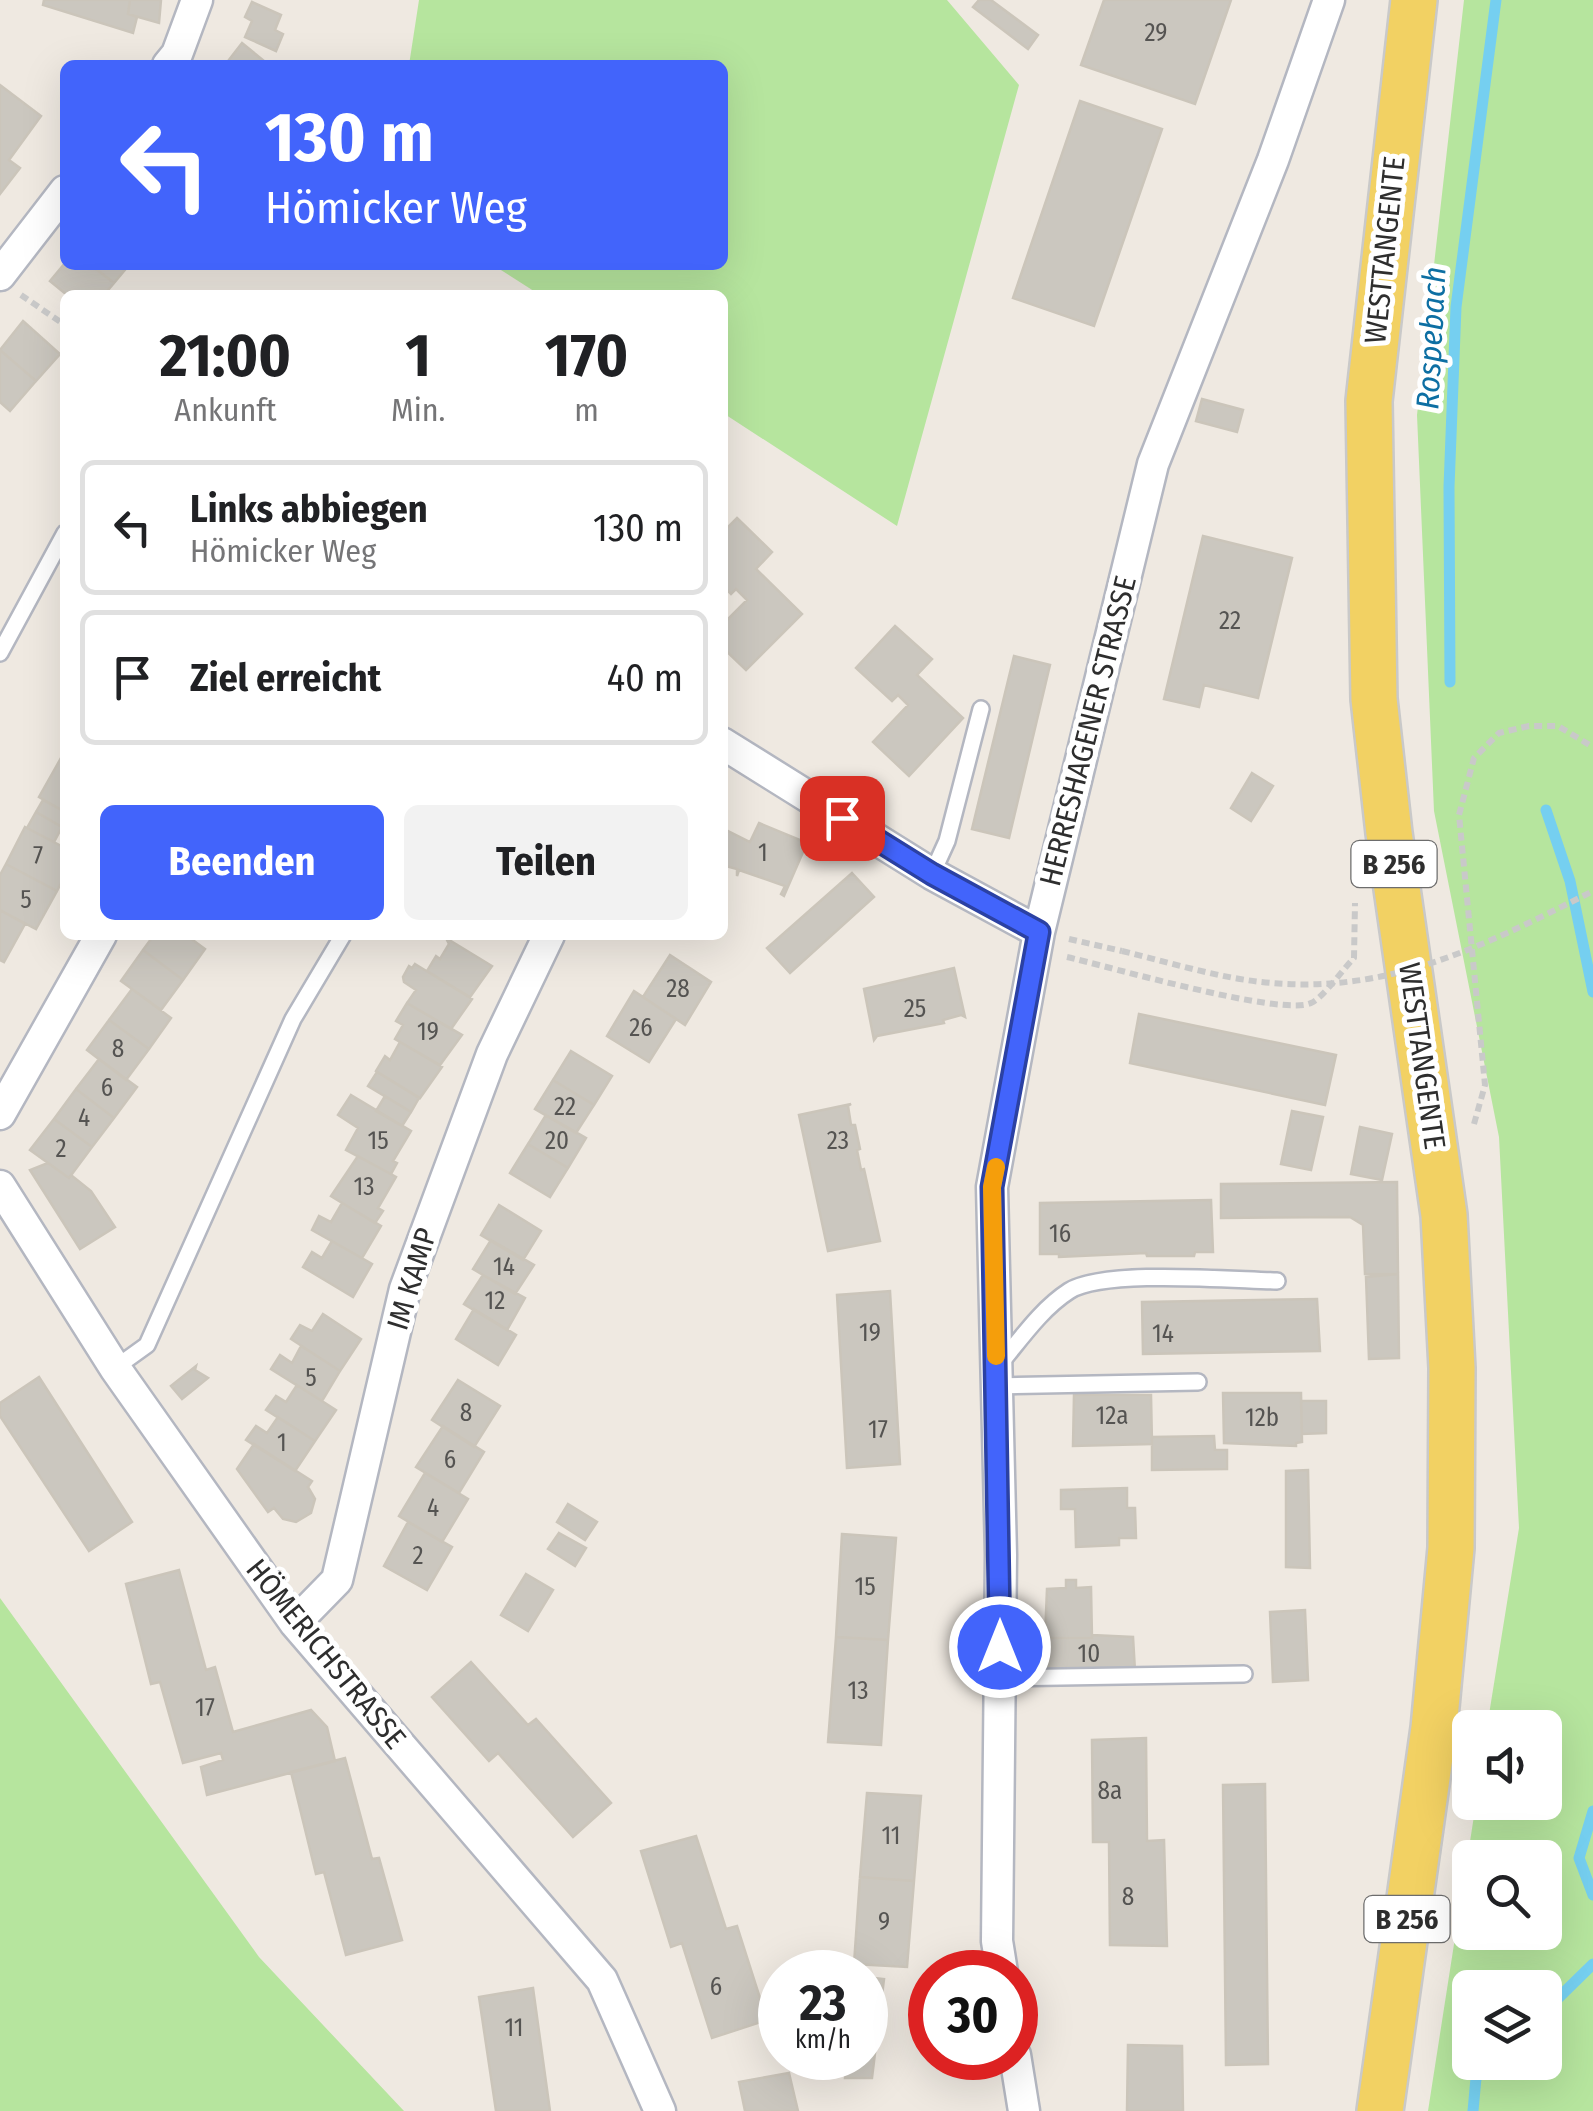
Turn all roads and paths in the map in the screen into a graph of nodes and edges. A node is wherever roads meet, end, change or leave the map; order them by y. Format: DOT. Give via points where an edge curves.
graph roads {
  1 [pos="197,0"];
  2 [pos="1330,0"];
  3 [pos="1414,0"];
  4 [pos="172,60"];
  5 [pos="60,199"];
  6 [pos="6,282"];
  7 [pos="60,321"];
  8 [pos="60,542"];
  9 [pos="0,653"];
  10 [pos="981,708"];
  11 [pos="728,747"];
  12 [pos="1593,747"];
  13 [pos="932,874"];
  14 [pos="1593,891"];
  15 [pos="1355,900"];
  16 [pos="1042,933"];
  17 [pos="98,940"];
  18 [pos="339,940"];
  19 [pos="547,940"];
  20 [pos="0,1114"];
  21 [pos="1470,1138"];
  22 [pos="0,1186"];
  23 [pos="1278,1281"];
  24 [pos="115,1368"];
  25 [pos="997,1377"];
  26 [pos="1198,1382"];
  27 [pos="295,1624"];
  28 [pos="1244,1674"];
  29 [pos="1000,1678"];
  30 [pos="998,1950"];
  31 [pos="1019,2080"];
  32 [pos="660,2111"];
  33 [pos="1024,2111"];
  34 [pos="1380,2111"];
  1 -- 4 [label="street"];
  2 -- 16 [label="street, HERRESHAGENER STRASSE" via="1154,464"];
  3 -- 34 [label="main road, WESTTANGENTE / B 256" via="1369,401 1374,699 1444,1216 1451,1548 1434,1728"];
  5 -- 6 [label="street"];
  6 -- 7 [label="path"];
  8 -- 9 [label="lane"];
  10 -- 13 [label="lane" via="947,841"];
  11 -- 13 [label="street"];
  12 -- 21 [label="path" via="1558,726 1529,726 1499,733 1474,758 1458,815 1485,1084"];
  13 -- 16 [label="street"];
  14 -- 16 [label="path, bridge" via="1445,960 1350,982 1236,978"];
  15 -- 16 [label="path" via="1354,958 1312,1003 1289,1007 1062,956"];
  16 -- 25 [label="street, HERRESHAGENER STRASSE" via="992,1187"];
  17 -- 20 [label="street"];
  18 -- 24 [label="lane" via="293,1019 147,1344"];
  19 -- 27 [label="street, IM KAMP" via="492,1054 405,1289 337,1580"];
  22 -- 24 [label="street, HÖMERICHSTRASSE"];
  23 -- 25 [label="lane" via="1105,1278 1070,1290 1036,1321"];
  24 -- 27 [label="street, HÖMERICHSTRASSE"];
  25 -- 26 [label="lane"];
  25 -- 29 [label="street, HERRESHAGENER STRASSE"];
  27 -- 32 [label="street, HÖMERICHSTRASSE" via="602,1980"];
  28 -- 29 [label="lane"];
  29 -- 30 [label="street, HERRESHAGENER STRASSE"];
  31 -- 33 [label="street"];
}
